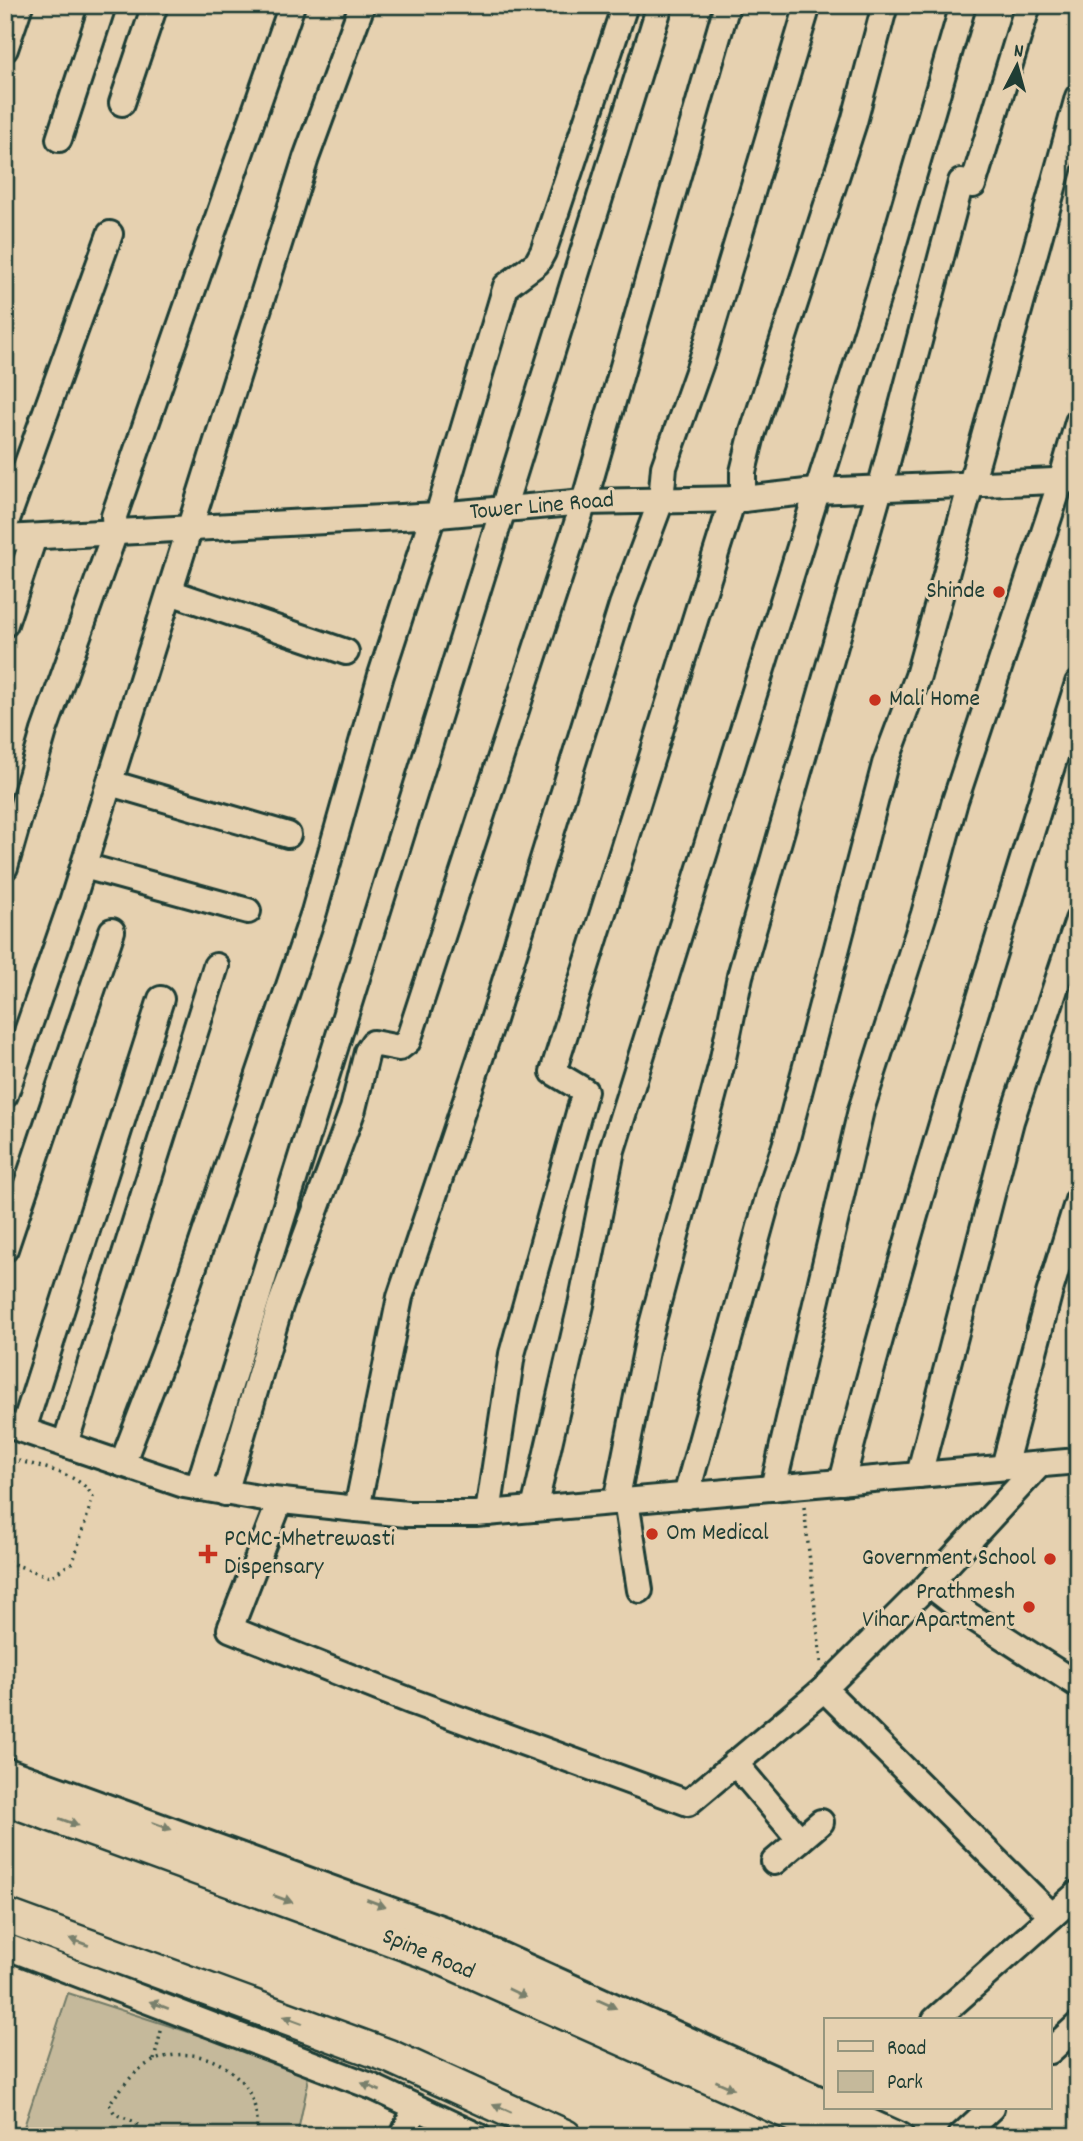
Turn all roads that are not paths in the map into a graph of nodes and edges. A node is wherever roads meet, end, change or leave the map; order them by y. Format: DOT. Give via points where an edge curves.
graph roads {
  1 [pos="20,5"];
  2 [pos="103,5"];
  3 [pos="155,5"];
  4 [pos="292,5"];
  5 [pos="362,5"];
  6 [pos="660,5"];
  7 [pos="727,5"];
  8 [pos="808,5"];
  9 [pos="885,5"];
  10 [pos="963,5"];
  11 [pos="1028,5"];
  12 [pos="621,7"];
  13 [pos="5,49"];
  14 [pos="1078,97"];
  15 [pos="122,103"];
  16 [pos="59,139"];
  17 [pos="110,234"];
  18 [pos="1078,422"];
  19 [pos="1070,480"];
  20 [pos="971,485"];
  21 [pos="880,489"];
  22 [pos="815,491"];
  23 [pos="738,499"];
  24 [pos="661,501"];
  25 [pos="584,502"];
  26 [pos="502,510"];
  27 [pos="435,515"];
  28 [pos="5,525"];
  29 [pos="191,528"];
  30 [pos="115,532"];
  31 [pos="34,537"];
  32 [pos="5,538"];
  33 [pos="170,592"];
  34 [pos="5,624"];
  35 [pos="346,652"];
  36 [pos="1078,683"];
  37 [pos="110,783"];
  38 [pos="288,835"];
  39 [pos="83,866"];
  40 [pos="5,867"];
  41 [pos="248,911"];
  42 [pos="1078,920"];
  43 [pos="112,931"];
  44 [pos="216,966"];
  45 [pos="161,999"];
  46 [pos="5,1095"];
  47 [pos="1078,1200"];
  48 [pos="5,1249"];
  49 [pos="14,1427"];
  50 [pos="65,1444"];
  51 [pos="1077,1459"];
  52 [pos="122,1464"];
  53 [pos="1039,1465"];
  54 [pos="1004,1467"];
  55 [pos="919,1475"];
  56 [pos="842,1482"];
  57 [pos="198,1488"];
  58 [pos="773,1488"];
  59 [pos="225,1493"];
  60 [pos="686,1496"];
  61 [pos="280,1501"];
  62 [pos="621,1502"];
  63 [pos="357,1509"];
  64 [pos="534,1509"];
  65 [pos="488,1513"];
  66 [pos="929,1584"];
  67 [pos="640,1590"];
  68 [pos="1078,1685"];
  69 [pos="824,1689"];
  70 [pos="735,1763"];
  71 [pos="5,1770"];
  72 [pos="5,1798"];
  73 [pos="821,1822"];
  74 [pos="800,1840"];
  75 [pos="774,1862"];
  76 [pos="1078,1893"];
  77 [pos="5,1915"];
  78 [pos="1052,1916"];
  79 [pos="5,1946"];
  80 [pos="937,2018"];
  81 [pos="1078,2025"];
  82 [pos="1052,2049"];
  83 [pos="824,2101"];
  84 [pos="415,2108"];
  85 [pos="844,2110"];
  86 [pos="989,2110"];
  87 [pos="403,2136"];
  88 [pos="478,2136"];
  89 [pos="565,2136"];
  90 [pos="841,2136"];
  91 [pos="901,2136"];
  92 [pos="961,2136"];
  1 -- 13 [label="street"];
  2 -- 16 [label="street"];
  3 -- 15 [label="street"];
  4 -- 30 [label="street" via="114,516"];
  5 -- 29 [label="street" via="306,158"];
  6 -- 26 [label="street"];
  7 -- 25 [label="street"];
  8 -- 24 [label="street" via="702,360 664,467"];
  9 -- 23 [label="street" via="854,122 752,435"];
  10 -- 22 [label="street"];
  11 -- 21 [label="street" via="973,185 961,182"];
  12 -- 27 [label="street" via="543,251 537,263 506,286"];
  14 -- 20 [label="street"];
  17 -- 28 [label="street"];
  18 -- 19 [label="street"];
  19 -- 20 [label="street, Tower Line Road"];
  19 -- 58 [label="street" via="955,801 924,915 861,1110"];
  20 -- 21 [label="street, Tower Line Road"];
  20 -- 60 [label="street" via="918,676 885,764 789,1133"];
  21 -- 22 [label="street, Tower Line Road"];
  21 -- 62 [label="street" via="740,976 722,1063 649,1336"];
  22 -- 23 [label="street, Tower Line Road"];
  22 -- 64 [label="street" via="612,1150"];
  23 -- 24 [label="street, Tower Line Road"];
  23 -- 65 [label="street" via="553,1072 585,1091 512,1354"];
  24 -- 25 [label="street, Tower Line Road"];
  24 -- 63 [label="street" via="622,605 493,1020 400,1297"];
  25 -- 26 [label="street, Tower Line Road"];
  25 -- 59 [label="street" via="408,1041 399,1048 373,1043 367,1052 353,1109 280,1307"];
  26 -- 27 [label="street, Tower Line Road"];
  26 -- 57 [label="street"];
  27 -- 29 [label="street, Tower Line Road"];
  27 -- 52 [label="street" via="382,675 314,912 165,1352"];
  29 -- 30 [label="street, Tower Line Road"];
  29 -- 33 [label="street"];
  30 -- 31 [label="street, Tower Line Road"];
  30 -- 40 [label="street" via="44,731"];
  31 -- 32 [label="street, Tower Line Road"];
  31 -- 34 [label="street"];
  33 -- 35 [label="street"];
  33 -- 37 [label="street"];
  36 -- 56 [label="street" via="947,1098"];
  37 -- 38 [label="street"];
  37 -- 39 [label="street"];
  39 -- 41 [label="street"];
  39 -- 46 [label="street"];
  42 -- 55 [label="street" via="1012,1121"];
  43 -- 48 [label="street"];
  44 -- 50 [label="street"];
  45 -- 49 [label="street"];
  47 -- 54 [label="street"];
  49 -- 50 [label="street"];
  50 -- 52 [label="street"];
  51 -- 53 [label="street"];
  52 -- 57 [label="street"];
  53 -- 54 [label="street"];
  53 -- 66 [label="street"];
  54 -- 55 [label="street"];
  55 -- 56 [label="street"];
  56 -- 58 [label="street"];
  57 -- 59 [label="street"];
  58 -- 60 [label="street"];
  59 -- 61 [label="street"];
  60 -- 62 [label="street"];
  61 -- 63 [label="street"];
  61 -- 70 [label="street" via="230,1629 688,1803"];
  62 -- 64 [label="street"];
  62 -- 67 [label="street"];
  63 -- 65 [label="street"];
  64 -- 65 [label="street"];
  66 -- 68 [label="street"];
  66 -- 69 [label="street"];
  69 -- 70 [label="street"];
  69 -- 78 [label="street"];
  70 -- 74 [label="street"];
  71 -- 83 [label="street, Spine Road, one-way" via="443,1929"];
  72 -- 90 [label="main road, Spine Road, one-way" via="432,1954"];
  73 -- 74 [label="street"];
  74 -- 75 [label="street"];
  76 -- 78 [label="street"];
  89 -- 77 [label="main road, one-way" via="389,2056"];
  78 -- 80 [label="street"];
  84 -- 79 [label="street, one-way" via="373,2087"];
  81 -- 82 [label="street"];
  84 -- 87 [label="street"];
  84 -- 88 [label="street"];
  85 -- 91 [label="street"];
  86 -- 92 [label="street"];
}
